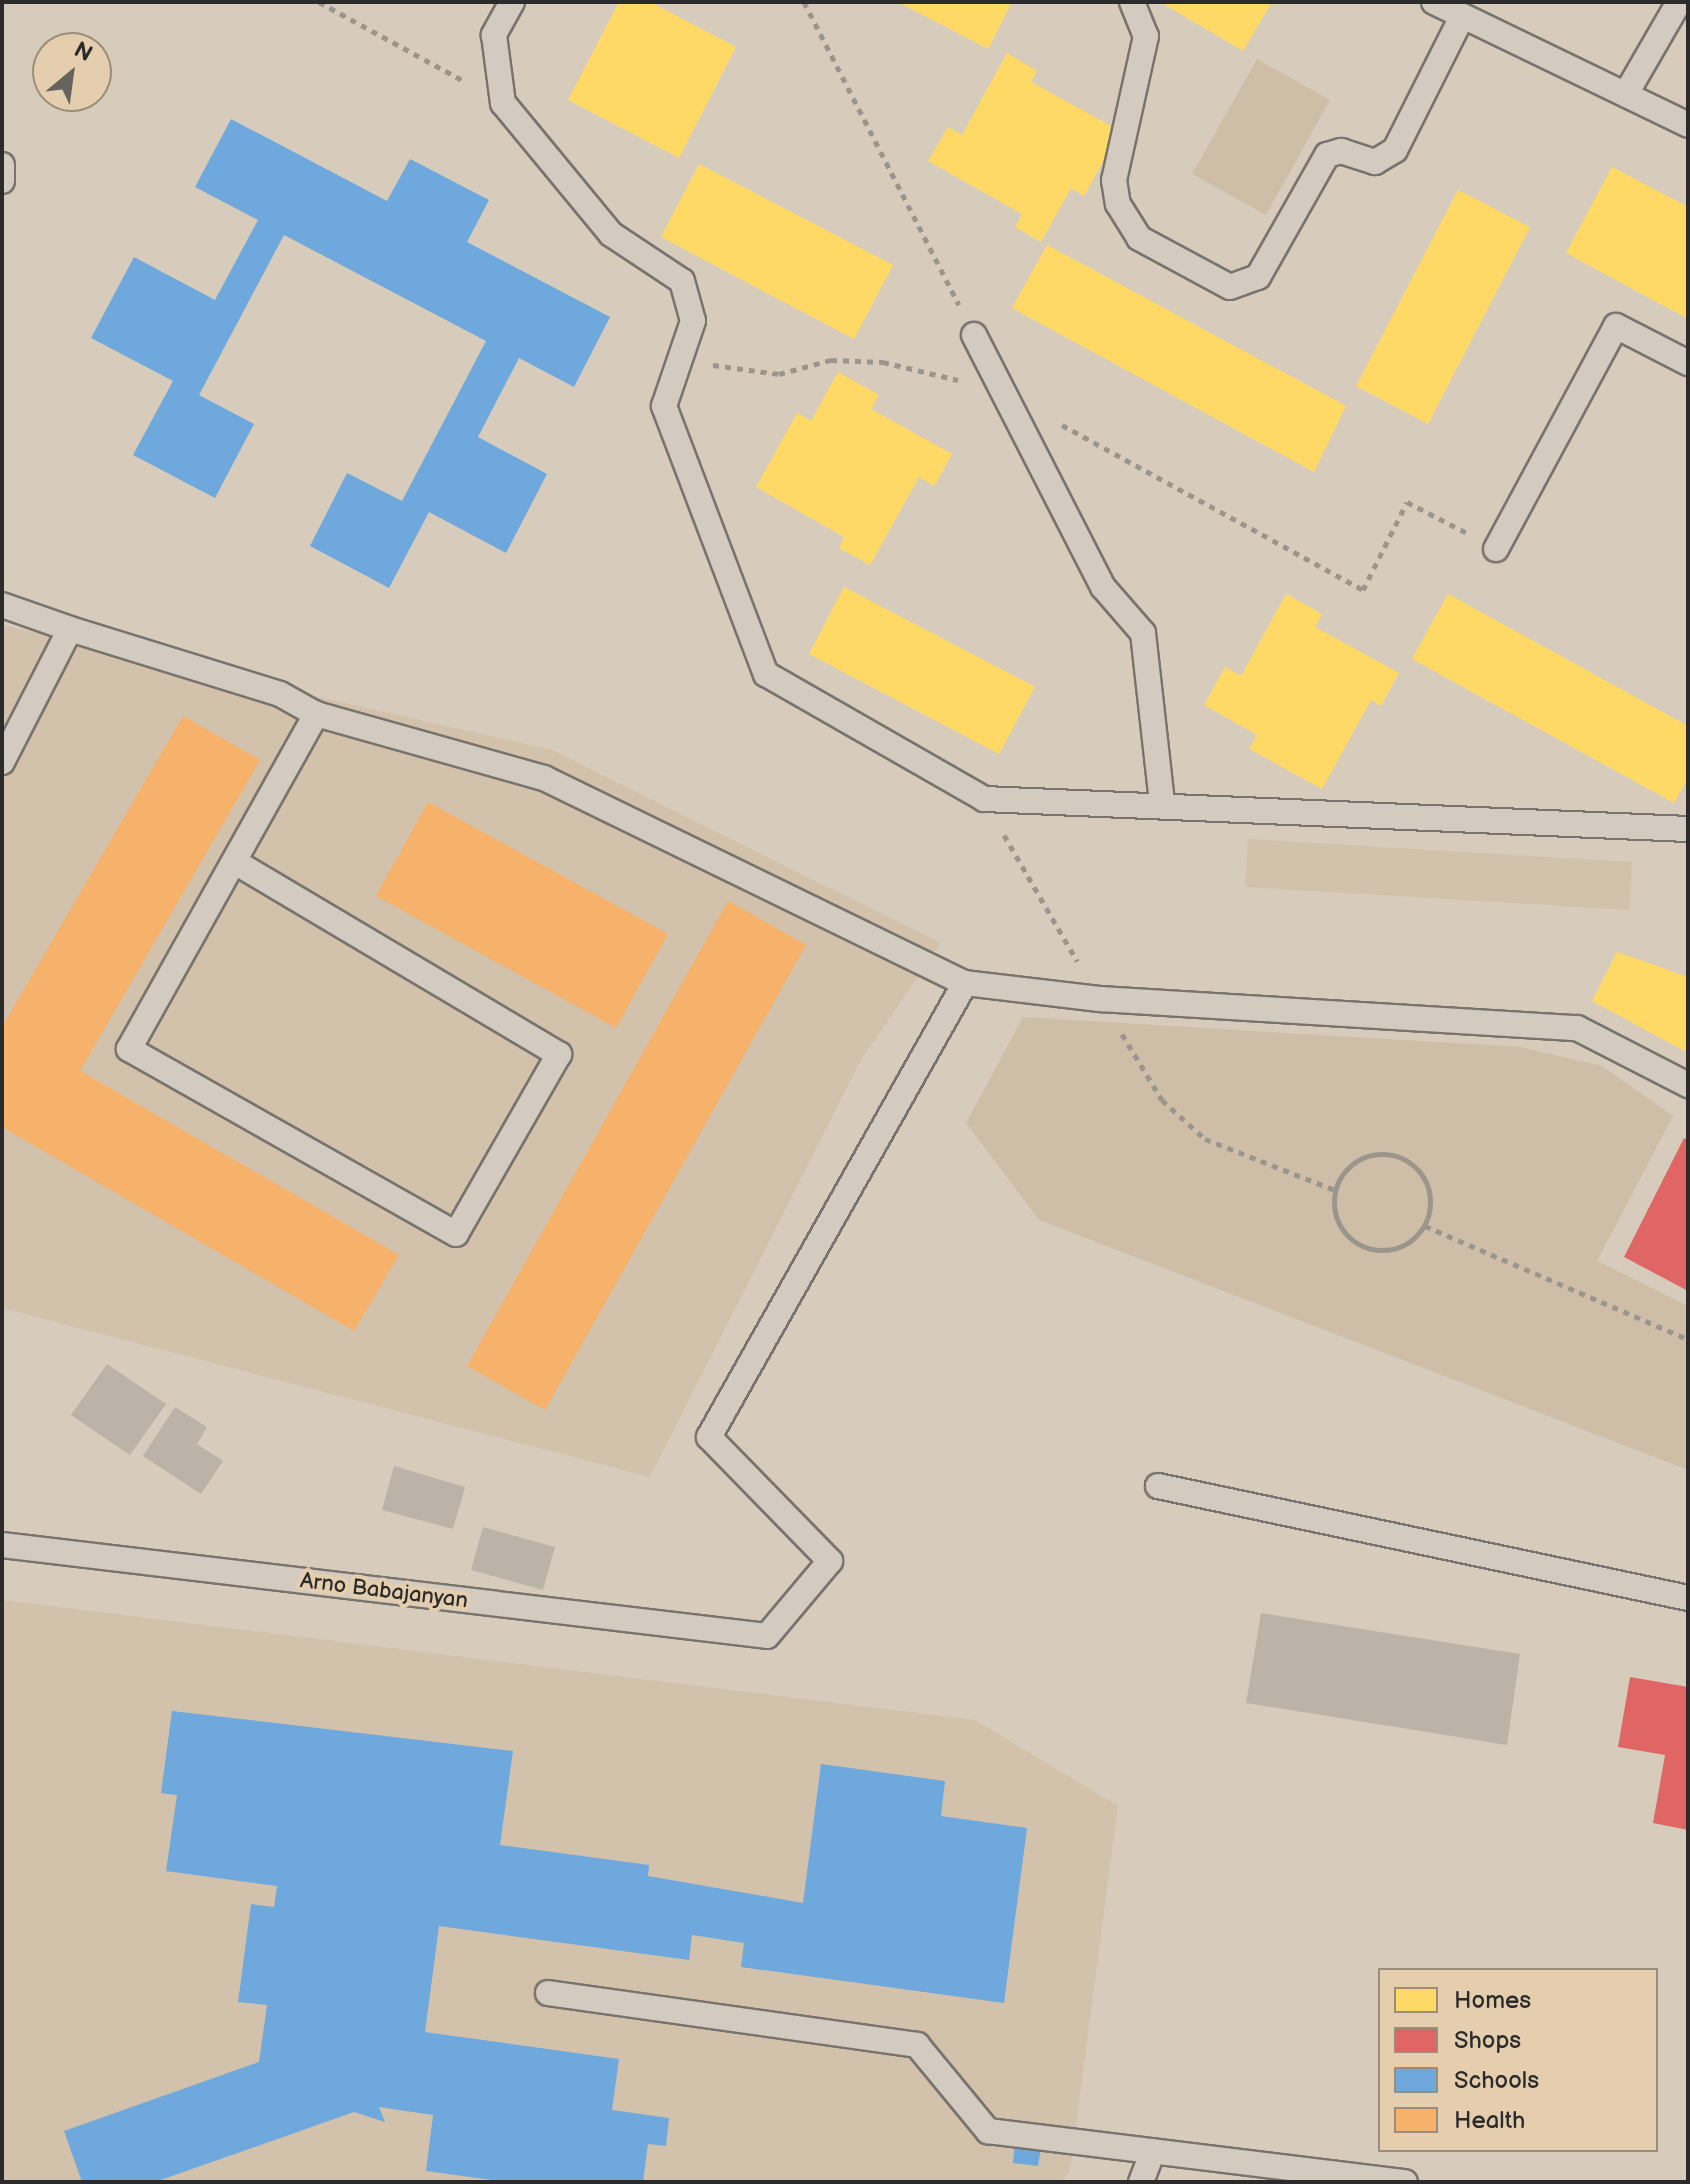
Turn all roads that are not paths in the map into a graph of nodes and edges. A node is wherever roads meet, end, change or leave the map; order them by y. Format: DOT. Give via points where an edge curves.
graph roads {
  1 [pos="512,2"];
  2 [pos="1132,2"];
  3 [pos="1434,2"];
  4 [pos="1679,2"];
  5 [pos="1461,19"];
  6 [pos="1627,92"];
  7 [pos="1688,125"];
  8 [pos="2,165"];
  9 [pos="2,181"];
  10 [pos="974,335"];
  11 [pos="1688,363"];
  12 [pos="1496,549"];
  13 [pos="2,605"];
  14 [pos="70,629"];
  15 [pos="316,714"];
  16 [pos="2,762"];
  17 [pos="1162,802"];
  18 [pos="1688,829"];
  19 [pos="235,862"];
  20 [pos="965,983"];
  21 [pos="1688,1085"];
  22 [pos="1158,1486"];
  23 [pos="2,1545"];
  24 [pos="1688,1598"];
  25 [pos="548,1993"];
  26 [pos="1153,2151"];
  27 [pos="1141,2182"];
  28 [pos="1405,2182"];
  1 -- 17 [label="lane" via="494,35 503,103 611,234 682,281 693,321 664,406 766,674 984,799"];
  2 -- 5 [label="lane" via="1146,36 1114,180 1118,204 1139,238 1230,287 1258,277 1327,155 1341,151 1375,162 1395,150"];
  3 -- 5 [label="lane"];
  4 -- 6 [label="lane"];
  5 -- 6 [label="lane"];
  6 -- 7 [label="lane"];
  8 -- 9 [label="lane"];
  10 -- 17 [label="lane" via="1103,587 1143,633"];
  11 -- 12 [label="lane" via="1616,326"];
  13 -- 14 [label="lane"];
  14 -- 15 [label="lane" via="280,694"];
  14 -- 16 [label="lane"];
  15 -- 19 [label="lane"];
  15 -- 20 [label="lane" via="544,778"];
  17 -- 18 [label="lane"];
  19 -- 19 [label="lane" via="559,1054 456,1234 129,1049"];
  20 -- 21 [label="lane" via="1100,999 1577,1028"];
  20 -- 23 [label="lane, Arno Babajanyan" via="709,1437 830,1561 767,1636"];
  22 -- 24 [label="lane"];
  25 -- 26 [label="lane" via="917,2045 988,2131"];
  26 -- 27 [label="lane"];
  26 -- 28 [label="lane"];
}
